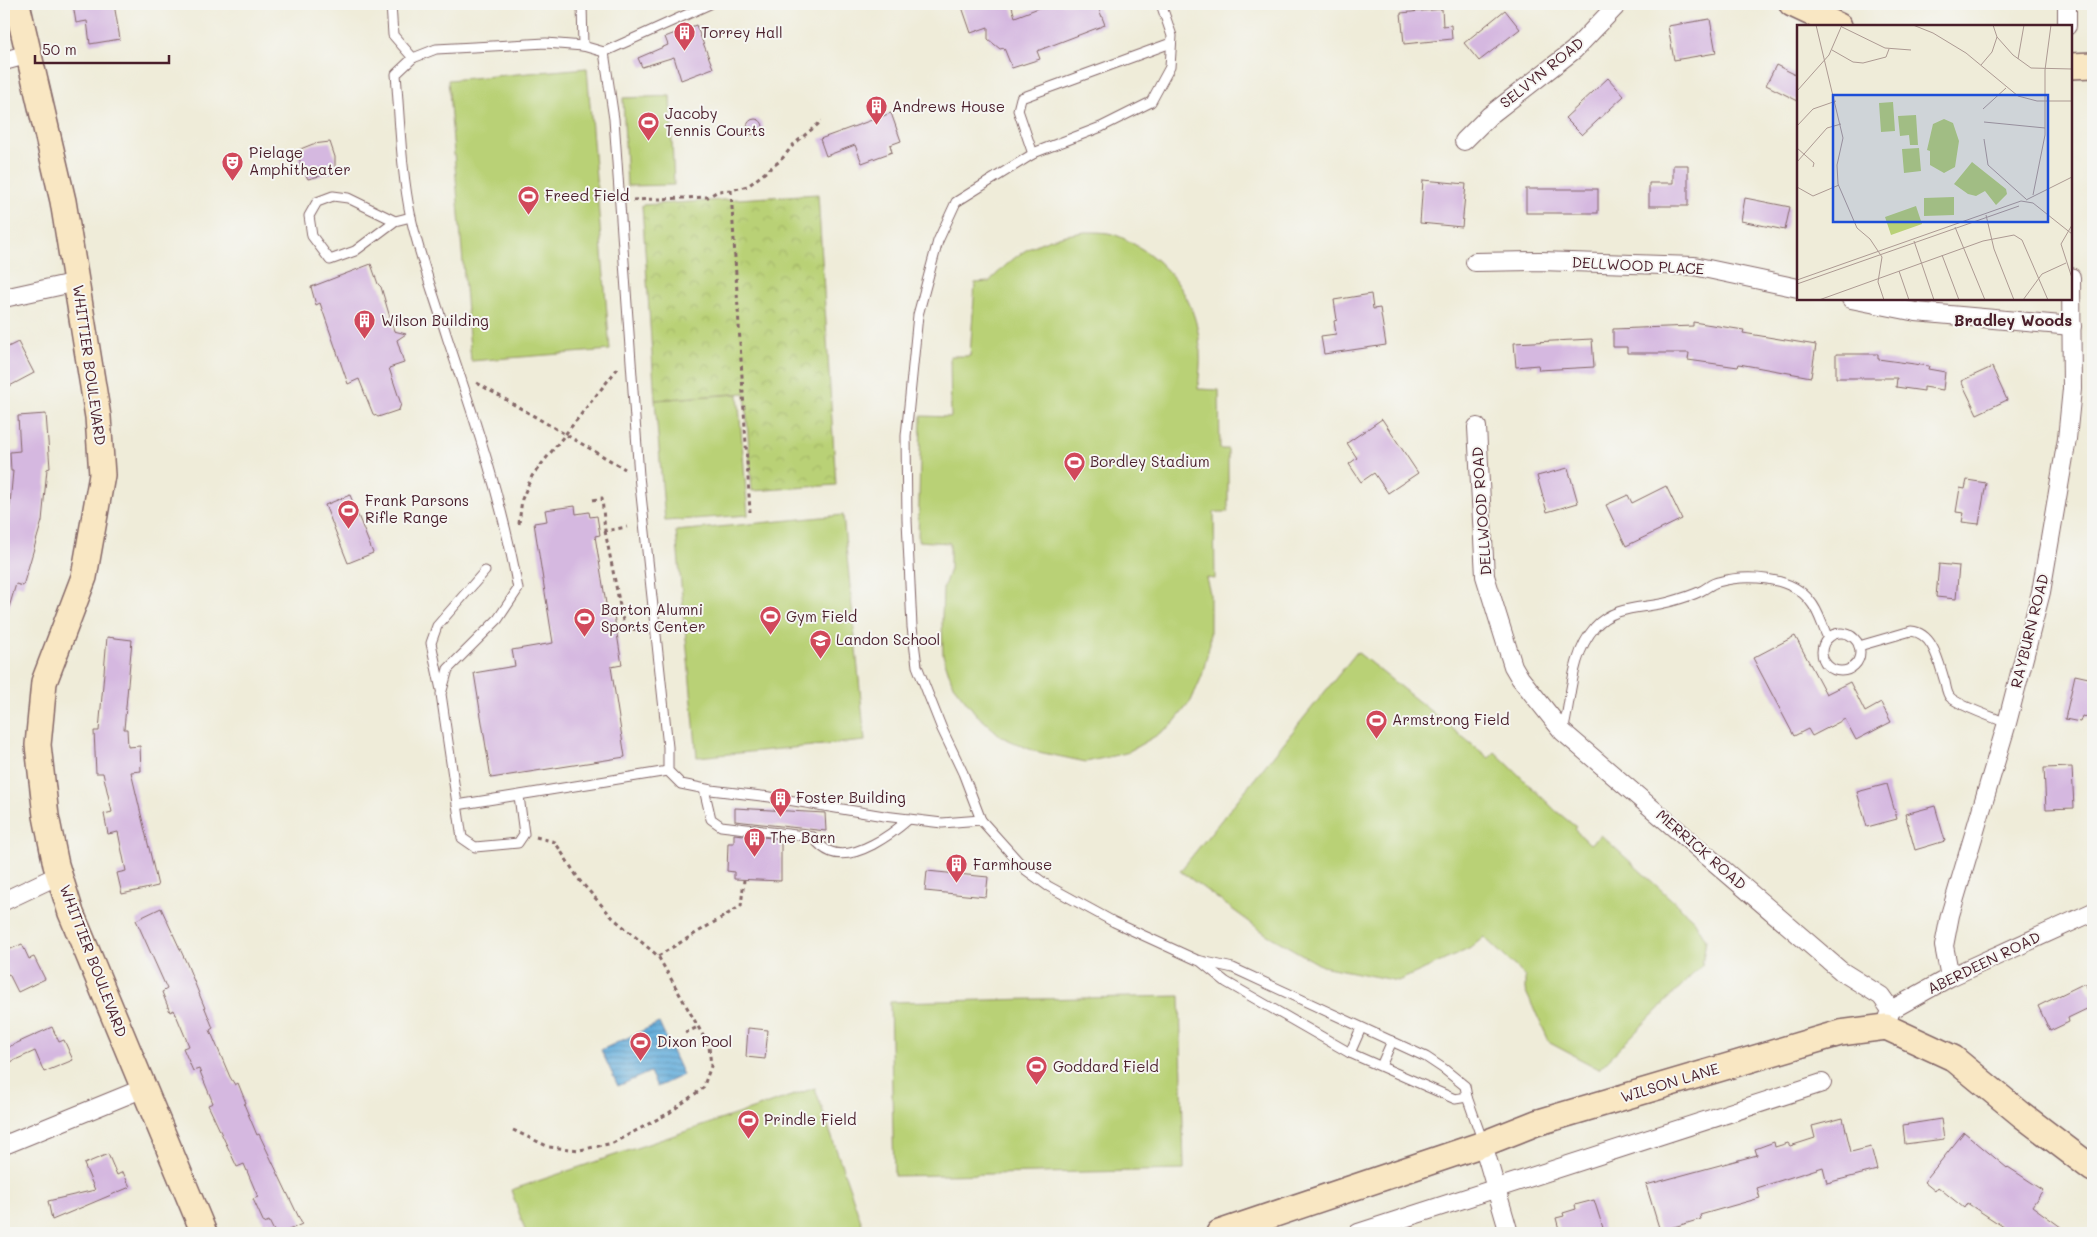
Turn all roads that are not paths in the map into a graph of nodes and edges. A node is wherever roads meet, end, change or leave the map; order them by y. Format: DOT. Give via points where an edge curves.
graph roads {
  1 [pos="17,4"];
  2 [pos="391,4"];
  3 [pos="582,4"];
  4 [pos="710,4"];
  5 [pos="1161,4"];
  6 [pos="1618,4"];
  7 [pos="1792,4"];
  8 [pos="2067,4"];
  9 [pos="1837,25"];
  10 [pos="2067,25"];
  11 [pos="1172,43"];
  12 [pos="583,46"];
  13 [pos="604,52"];
  14 [pos="29,54"];
  15 [pos="413,58"];
  16 [pos="4,61"];
  17 [pos="2093,65"];
  18 [pos="2072,66"];
  19 [pos="1464,141"];
  20 [pos="1033,154"];
  21 [pos="411,217"];
  22 [pos="395,221"];
  23 [pos="1475,262"];
  24 [pos="77,282"];
  25 [pos="1797,288"];
  26 [pos="4,298"];
  27 [pos="1856,300"];
  28 [pos="2071,300"];
  29 [pos="2072,326"];
  30 [pos="1477,427"];
  31 [pos="485,571"];
  32 [pos="1828,638"];
  33 [pos="1859,646"];
  34 [pos="1520,678"];
  35 [pos="441,694"];
  36 [pos="2007,723"];
  37 [pos="1563,732"];
  38 [pos="668,771"];
  39 [pos="704,789"];
  40 [pos="519,796"];
  41 [pos="457,805"];
  42 [pos="909,819"];
  43 [pos="981,820"];
  44 [pos="59,875"];
  45 [pos="4,901"];
  46 [pos="2093,912"];
  47 [pos="1198,960"];
  48 [pos="1950,977"];
  49 [pos="1889,1018"];
  50 [pos="1361,1028"];
  51 [pos="1392,1041"];
  52 [pos="1350,1053"];
  53 [pos="1381,1066"];
  54 [pos="1822,1083"];
  55 [pos="144,1088"];
  56 [pos="1467,1097"];
  57 [pos="7,1144"];
  58 [pos="1483,1144"];
  59 [pos="2093,1169"];
  60 [pos="1498,1189"];
  61 [pos="204,1233"];
  62 [pos="1219,1233"];
  63 [pos="1358,1233"];
  64 [pos="1509,1233"];
  1 -- 14 [label="street, WHITTIER BOULEVARD"];
  2 -- 15 [label="lane" via="393,34"];
  3 -- 12 [label="lane"];
  4 -- 13 [label="lane"];
  5 -- 11 [label="lane"];
  6 -- 19 [label="street, SELVYN ROAD" via="1574,50 1489,116"];
  7 -- 9 [label="street"];
  8 -- 10 [label="street"];
  11 -- 20 [label="lane" via="1170,67 1152,102"];
  11 -- 20 [label="lane" via="1021,98 1018,110"];
  12 -- 13 [label="lane"];
  12 -- 15 [label="lane" via="546,43 436,48"];
  13 -- 38 [label="lane" via="614,119 639,476"];
  14 -- 16 [label="street"];
  14 -- 24 [label="street, WHITTIER BOULEVARD" via="63,201"];
  15 -- 21 [label="lane" via="396,74"];
  17 -- 18 [label="street"];
  20 -- 43 [label="lane" via="956,202 942,233 918,315 906,436 911,617 917,666"];
  21 -- 22 [label="lane"];
  21 -- 35 [label="lane" via="491,473 512,552 518,589 498,619 448,669"];
  22 -- 22 [label="lane" via="355,251 330,260 312,236 309,216 317,202 333,196 348,198"];
  23 -- 25 [label="street, DELLWOOD PLACE" via="1694,266"];
  24 -- 26 [label="street"];
  24 -- 44 [label="street, WHITTIER BOULEVARD" via="98,417 102,475 84,577 44,682 38,745 46,816"];
  27 -- 29 [label="street" via="1916,312"];
  28 -- 29 [label="street, RAYBURN ROAD"];
  29 -- 36 [label="street, RAYBURN ROAD" via="2072,389 2067,439 2041,592"];
  30 -- 34 [label="street, DELLWOOD ROAD" via="1485,576 1513,666"];
  31 -- 35 [label="lane" via="437,626 431,643"];
  32 -- 33 [label="lane" via="1846,634"];
  32 -- 33 [label="lane" via="1822,649 1824,661 1839,671 1856,664"];
  32 -- 37 [label="lane" via="1810,600 1790,584 1776,579 1716,582 1666,603 1623,609 1605,619 1587,639 1575,668"];
  33 -- 36 [label="lane" via="1911,631 1920,632 1936,655 1949,696"];
  34 -- 37 [label="street, MERRICK ROAD"];
  35 -- 41 [label="lane"];
  36 -- 48 [label="street, RAYBURN ROAD" via="1950,914 1944,946"];
  37 -- 49 [label="street, MERRICK ROAD" via="1842,971 1882,996"];
  38 -- 39 [label="lane" via="681,784"];
  38 -- 40 [label="lane"];
  39 -- 42 [label="lane"];
  39 -- 42 [label="lane" via="711,819 721,826 813,837 821,847 841,854 890,836"];
  40 -- 41 [label="lane"];
  40 -- 41 [label="lane" via="524,834 518,843 475,847 462,838"];
  42 -- 43 [label="lane" via="942,823"];
  43 -- 47 [label="lane" via="1026,870 1048,886 1114,922"];
  44 -- 45 [label="street"];
  44 -- 55 [label="street, WHITTIER BOULEVARD" via="71,913"];
  46 -- 48 [label="street, ABERDEEN ROAD"];
  47 -- 50 [label="lane" via="1233,968"];
  47 -- 52 [label="lane" via="1226,982"];
  48 -- 49 [label="street, ABERDEEN ROAD"];
  49 -- 58 [label="street, WILSON LANE" via="1536,1123"];
  49 -- 59 [label="street" via="1953,1058"];
  50 -- 51 [label="lane"];
  50 -- 52 [label="lane"];
  51 -- 53 [label="lane"];
  51 -- 56 [label="lane" via="1444,1068 1465,1086"];
  52 -- 53 [label="lane"];
  53 -- 56 [label="lane" via="1455,1099"];
  54 -- 60 [label="street"];
  55 -- 57 [label="street"];
  55 -- 61 [label="street, WHITTIER BOULEVARD"];
  56 -- 58 [label="lane"];
  58 -- 60 [label="street"];
  58 -- 62 [label="street, WILSON LANE"];
  60 -- 63 [label="street"];
  60 -- 64 [label="street"];
}
